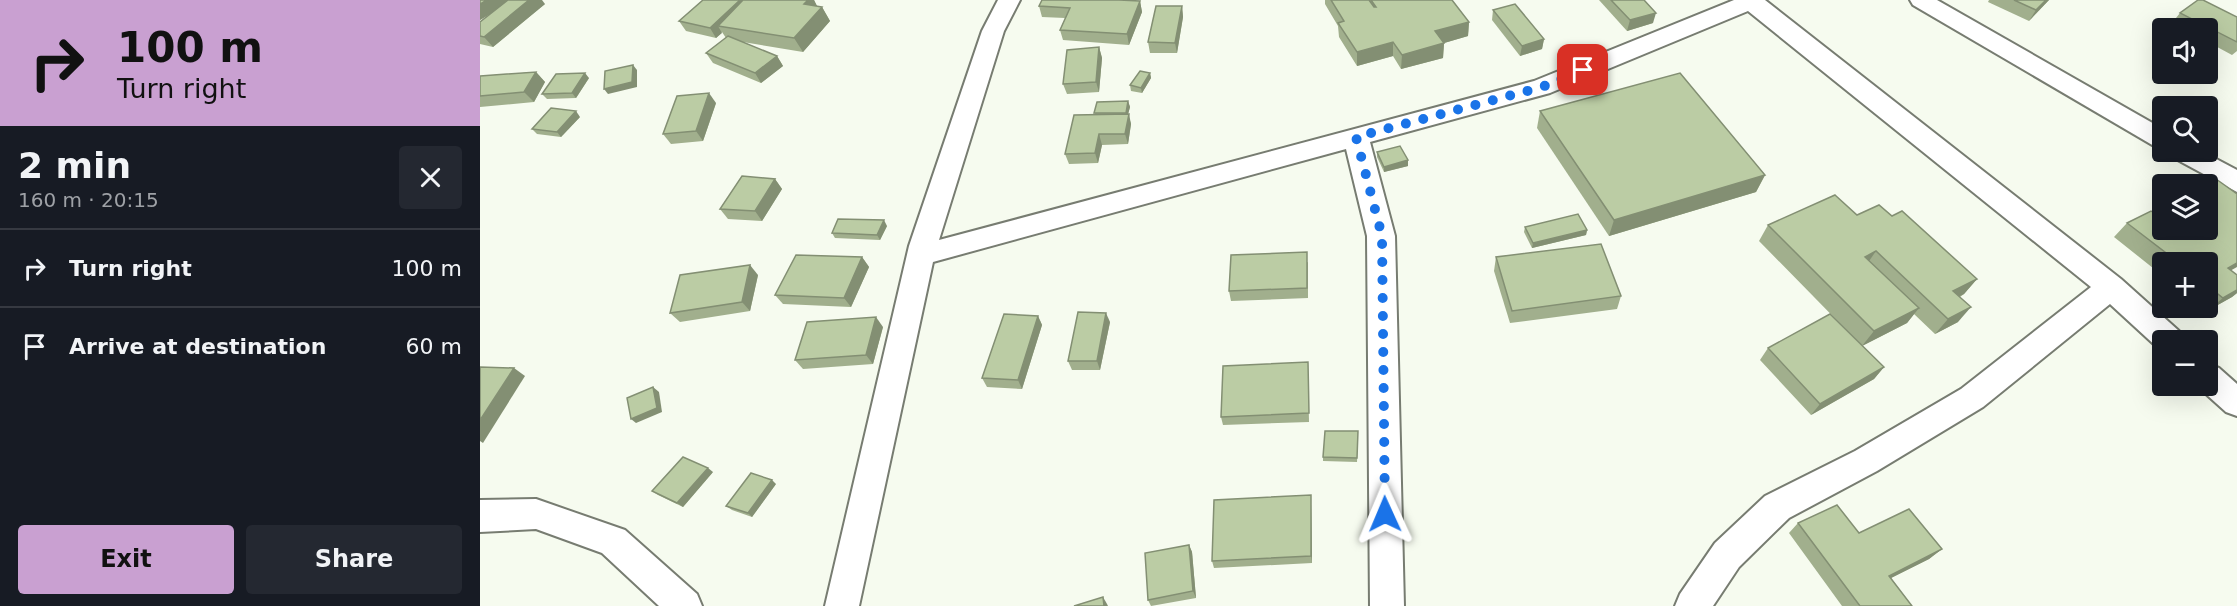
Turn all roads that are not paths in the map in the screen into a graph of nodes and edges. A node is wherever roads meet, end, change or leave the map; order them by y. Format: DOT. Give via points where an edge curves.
graph roads {
  1 [pos="1009,0"];
  2 [pos="1752,1"];
  3 [pos="1939,4"];
  4 [pos="2152,133"];
  5 [pos="1356,137"];
  6 [pos="2201,162"];
  7 [pos="2237,182"];
  8 [pos="921,255"];
  9 [pos="2111,287"];
  10 [pos="2158,330"];
  11 [pos="2218,385"];
  12 [pos="2237,403"];
  13 [pos="480,516"];
  14 [pos="685,606"];
  15 [pos="842,606"];
  16 [pos="1387,606"];
  17 [pos="1692,606"];
  1 -- 8 [label="street" via="993,32"];
  2 -- 5 [label="street" via="1542,87"];
  2 -- 9 [label="street"];
  3 -- 4 [label="street"];
  5 -- 8 [label="street"];
  5 -- 16 [label="street" via="1382,236"];
  6 -- 7 [label="street"];
  8 -- 15 [label="street"];
  9 -- 10 [label="street"];
  9 -- 17 [label="street" via="1972,398 1866,461 1777,507 1727,555"];
  11 -- 12 [label="street"];
  13 -- 14 [label="street" via="536,514 613,541"];
}
